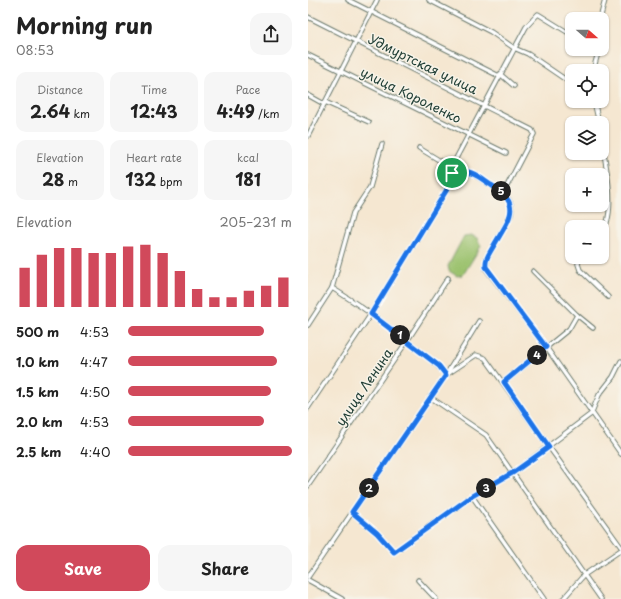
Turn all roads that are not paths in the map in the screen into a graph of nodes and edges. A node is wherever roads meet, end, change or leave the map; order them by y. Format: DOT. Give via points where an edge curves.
graph roads {
  1 [pos="348,0"];
  2 [pos="377,0"];
  3 [pos="429,0"];
  4 [pos="605,0"];
  5 [pos="371,12"];
  6 [pos="602,12"];
  7 [pos="308,17"];
  8 [pos="565,31"];
  9 [pos="355,43"];
  10 [pos="514,48"];
  11 [pos="308,55"];
  12 [pos="340,72"];
  13 [pos="500,75"];
  14 [pos="565,79"];
  15 [pos="514,86"];
  16 [pos="308,95"];
  17 [pos="325,103"];
  18 [pos="484,105"];
  19 [pos="369,122"];
  20 [pos="468,134"];
  21 [pos="308,136"];
  22 [pos="382,144"];
  23 [pos="419,148"];
  24 [pos="506,153"];
  25 [pos="604,160"];
  26 [pos="452,168"];
  27 [pos="452,173"];
  28 [pos="498,189"];
  29 [pos="608,220"];
  30 [pos="578,264"];
  31 [pos="533,271"];
  32 [pos="448,278"];
  33 [pos="332,288"];
  34 [pos="608,297"];
  35 [pos="371,314"];
  36 [pos="577,316"];
  37 [pos="310,318"];
  38 [pos="479,321"];
  39 [pos="308,325"];
  40 [pos="593,328"];
  41 [pos="407,341"];
  42 [pos="546,347"];
  43 [pos="621,361"];
  44 [pos="619,369"];
  45 [pos="446,375"];
  46 [pos="504,382"];
  47 [pos="430,397"];
  48 [pos="308,408"];
  49 [pos="591,414"];
  50 [pos="549,447"];
  51 [pos="621,454"];
  52 [pos="514,472"];
  53 [pos="308,486"];
  54 [pos="472,496"];
  55 [pos="352,512"];
  56 [pos="621,548"];
  57 [pos="584,575"];
  58 [pos="308,577"];
  59 [pos="308,580"];
  60 [pos="418,580"];
  61 [pos="342,599"];
  62 [pos="436,599"];
  63 [pos="544,599"];
  64 [pos="563,599"];
  65 [pos="602,599"];
  1 -- 5 [label="street"];
  2 -- 5 [label="street"];
  3 -- 10 [label="street" via="491,32"];
  4 -- 6 [label="street"];
  5 -- 9 [label="street"];
  5 -- 13 [label="street"];
  7 -- 9 [label="street, Удмуртская улица"];
  8 -- 10 [label="street" via="538,14 526,27"];
  9 -- 12 [label="street"];
  9 -- 18 [label="street, Удмуртская улица"];
  10 -- 13 [label="street"];
  10 -- 14 [label="street" via="528,54"];
  11 -- 12 [label="street, улица Короленко"];
  12 -- 17 [label="street"];
  12 -- 20 [label="street, улица Короленко"];
  13 -- 15 [label="street"];
  13 -- 18 [label="street"];
  16 -- 17 [label="street"];
  17 -- 19 [label="street"];
  17 -- 21 [label="street"];
  18 -- 20 [label="street"];
  18 -- 28 [label="street, Удмуртская улица" via="529,128 534,134 507,186"];
  20 -- 24 [label="street, улица Короленко"];
  20 -- 26 [label="street"];
  22 -- 33 [label="street" via="370,187 354,214"];
  23 -- 26 [label="street"];
  25 -- 29 [label="street" via="610,209"];
  26 -- 27 [label="street"];
  27 -- 28 [label="street" via="467,171"];
  27 -- 35 [label="street" via="449,186"];
  28 -- 42 [label="street" via="509,199 512,212 487,258 486,269"];
  30 -- 34 [label="street" via="580,270"];
  31 -- 36 [label="street"];
  32 -- 41 [label="street, улица Ленина"];
  33 -- 35 [label="street"];
  33 -- 37 [label="street"];
  35 -- 41 [label="street"];
  35 -- 48 [label="street"];
  36 -- 40 [label="street"];
  36 -- 42 [label="street" via="571,327"];
  37 -- 39 [label="street"];
  38 -- 45 [label="street"];
  41 -- 45 [label="street" via="439,366"];
  41 -- 53 [label="street, улица Ленина"];
  42 -- 46 [label="street"];
  42 -- 49 [label="street"];
  43 -- 44 [label="street"];
  44 -- 49 [label="street" via="599,395"];
  45 -- 46 [label="street" via="474,356 481,355"];
  45 -- 47 [label="street"];
  46 -- 50 [label="street"];
  47 -- 52 [label="street" via="483,432"];
  47 -- 55 [label="street"];
  49 -- 50 [label="street"];
  49 -- 51 [label="street"];
  50 -- 52 [label="street"];
  50 -- 56 [label="street"];
  52 -- 54 [label="street"];
  52 -- 57 [label="street"];
  54 -- 55 [label="street" via="394,552 377,533"];
  54 -- 63 [label="street"];
  55 -- 58 [label="street"];
  56 -- 57 [label="street"];
  57 -- 64 [label="street"];
  57 -- 65 [label="street"];
  59 -- 61 [label="street"];
  60 -- 62 [label="street"];
}
